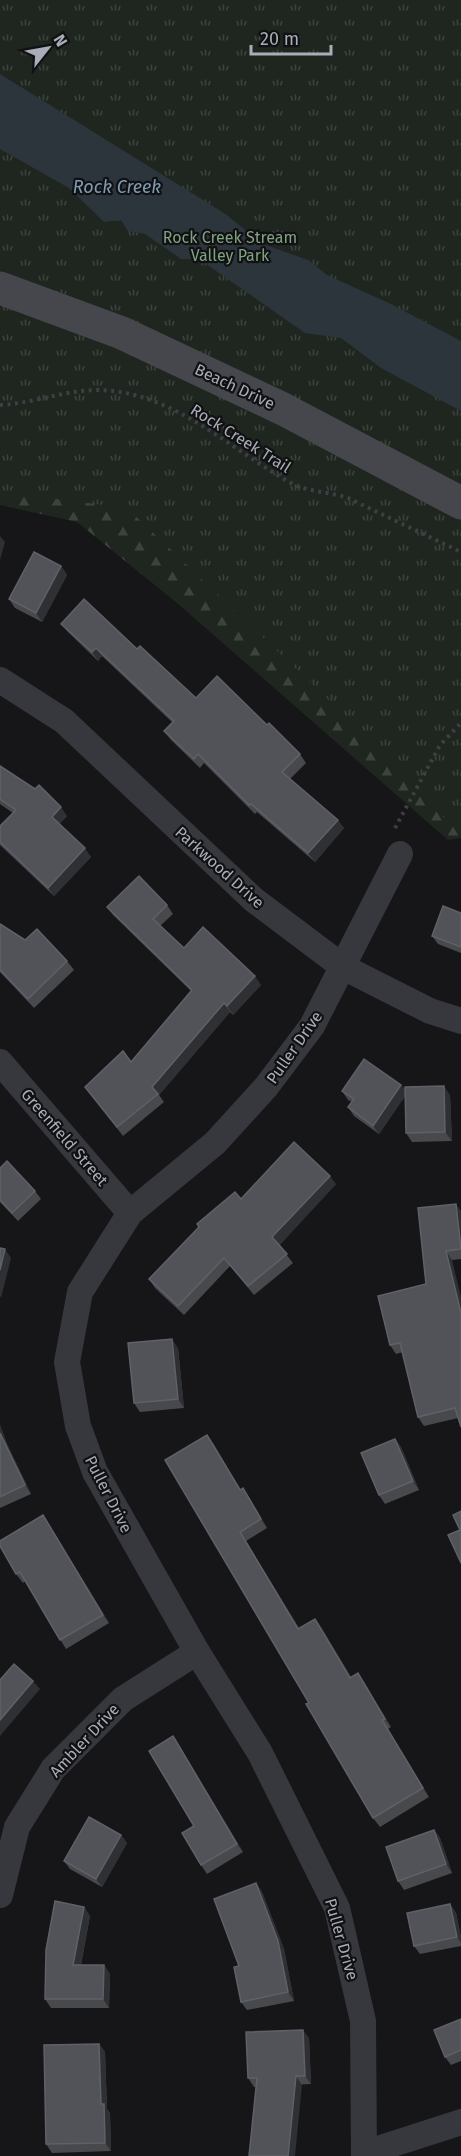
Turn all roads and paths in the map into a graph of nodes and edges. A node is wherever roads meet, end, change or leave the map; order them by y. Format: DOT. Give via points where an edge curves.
graph roads {
  1 [pos="0,288"];
  2 [pos="0,405"];
  3 [pos="461,503"];
  4 [pos="461,552"];
  5 [pos="0,680"];
  6 [pos="461,723"];
  7 [pos="396,845"];
  8 [pos="343,967"];
  9 [pos="461,1021"];
  10 [pos="0,1062"];
  11 [pos="130,1213"];
  12 [pos="197,1652"];
  13 [pos="0,1895"];
  14 [pos="461,2122"];
  15 [pos="365,2154"];
  1 -- 3 [label="street, Beach Drive" via="133,338 283,409"];
  2 -- 4 [label="path, Rock Creek Trail" via="78,390 111,390 151,399 235,446 292,484 348,498"];
  5 -- 8 [label="street, Parkwood Drive" via="64,721 254,900"];
  6 -- 7 [label="path" via="440,745"];
  7 -- 8 [label="street, Puller Drive"];
  8 -- 9 [label="street, Parkwood Drive" via="430,1011"];
  8 -- 11 [label="street, Puller Drive" via="312,1026 266,1088 214,1143"];
  10 -- 11 [label="street, Greenfield Street"];
  11 -- 12 [label="street, Puller Drive" via="80,1292 67,1362 78,1426 94,1472"];
  12 -- 13 [label="street, Ambler Drive" via="123,1699 53,1769 17,1827"];
  12 -- 15 [label="street, Puller Drive" via="260,1753 337,1908 363,2021"];
  14 -- 15 [label="street"];
}
